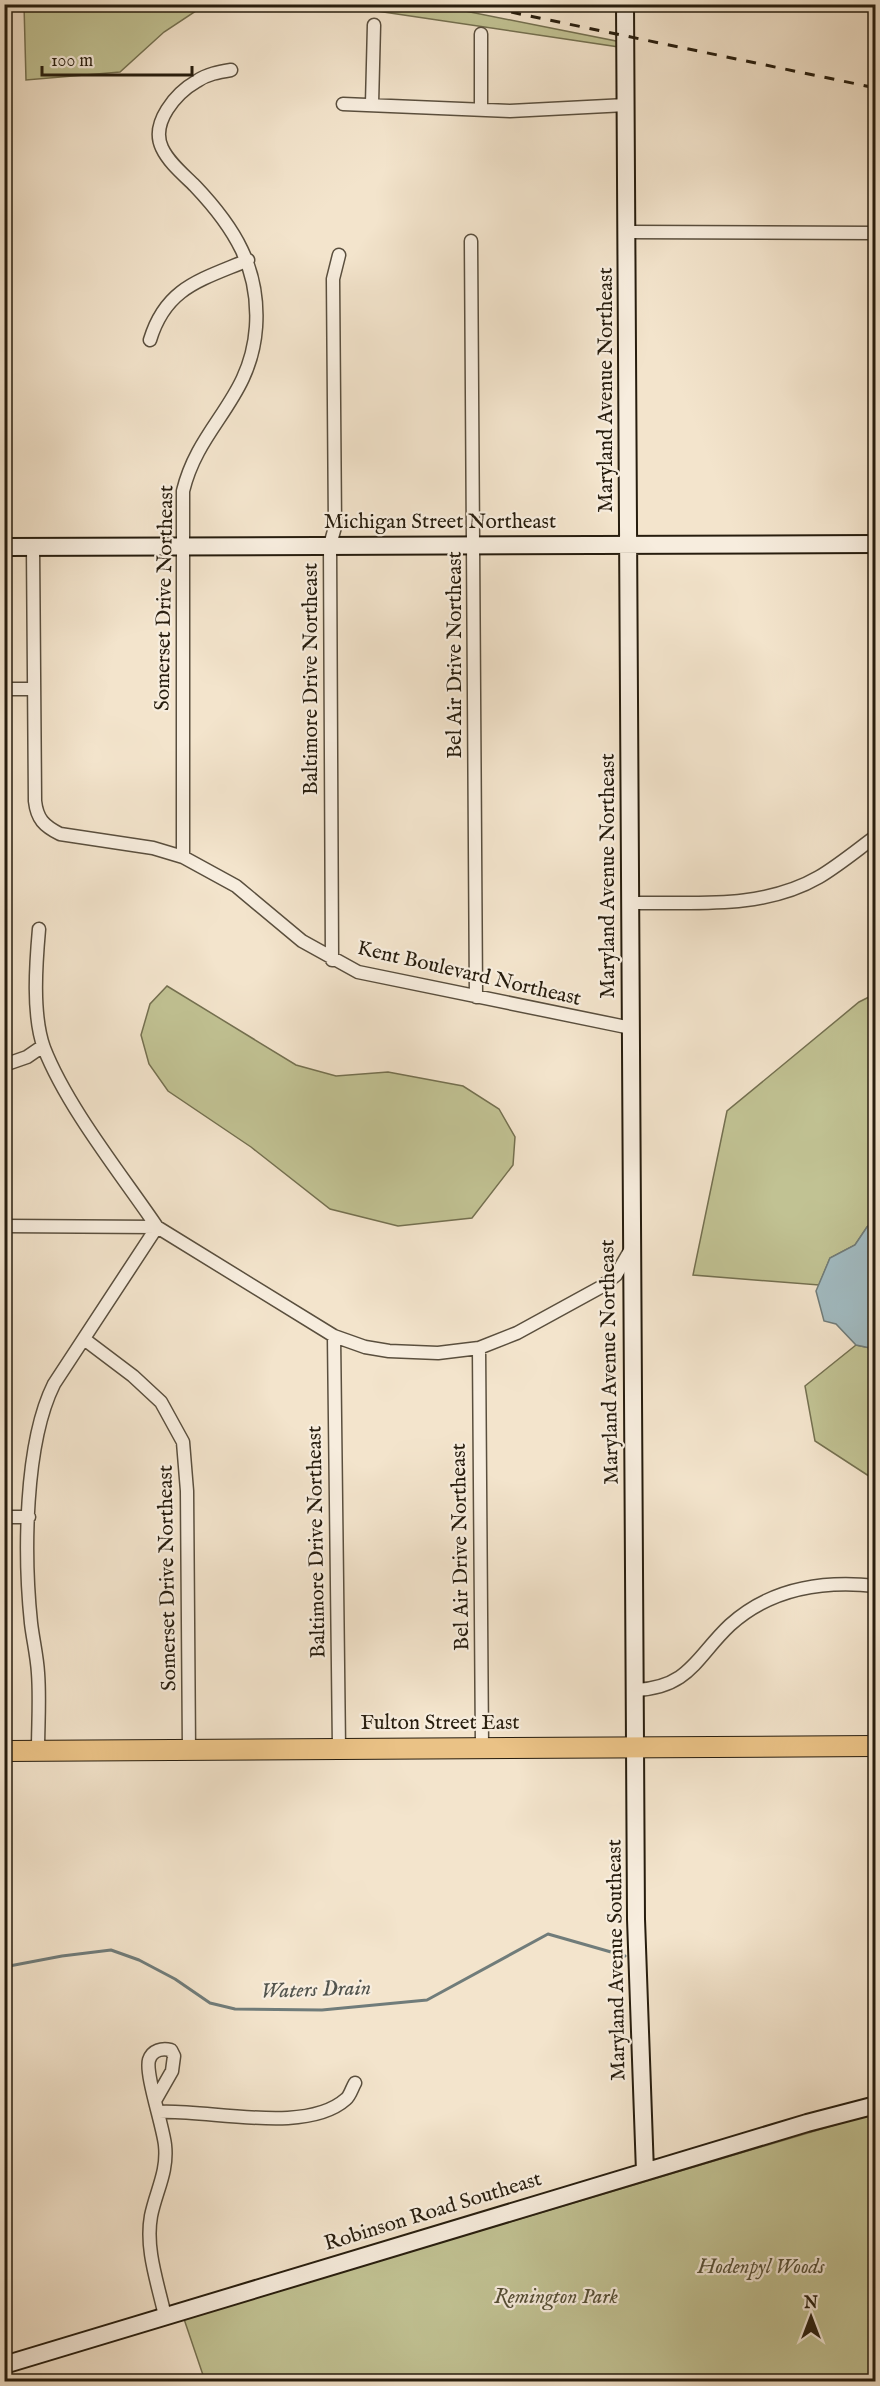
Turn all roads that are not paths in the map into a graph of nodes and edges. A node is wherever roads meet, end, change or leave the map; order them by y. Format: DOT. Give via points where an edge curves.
graph roads {
  1 [pos="626,4"];
  2 [pos="374,25"];
  3 [pos="481,34"];
  4 [pos="231,70"];
  5 [pos="343,104"];
  6 [pos="372,104"];
  7 [pos="626,105"];
  8 [pos="480,110"];
  9 [pos="628,232"];
  10 [pos="876,233"];
  11 [pos="471,241"];
  12 [pos="339,255"];
  13 [pos="248,260"];
  14 [pos="150,340"];
  15 [pos="628,543"];
  16 [pos="474,544"];
  17 [pos="876,544"];
  18 [pos="182,545"];
  19 [pos="330,545"];
  20 [pos="4,547"];
  21 [pos="33,547"];
  22 [pos="4,689"];
  23 [pos="32,689"];
  24 [pos="876,836"];
  25 [pos="183,857"];
  26 [pos="630,903"];
  27 [pos="39,929"];
  28 [pos="332,960"];
  29 [pos="476,996"];
  30 [pos="631,1028"];
  31 [pos="44,1046"];
  32 [pos="4,1065"];
  33 [pos="4,1226"];
  34 [pos="156,1227"];
  35 [pos="631,1249"];
  36 [pos="334,1336"];
  37 [pos="84,1339"];
  38 [pos="478,1348"];
  39 [pos="30,1517"];
  40 [pos="4,1518"];
  41 [pos="876,1586"];
  42 [pos="636,1690"];
  43 [pos="876,1746"];
  44 [pos="482,1747"];
  45 [pos="339,1748"];
  46 [pos="637,1748"];
  47 [pos="4,1751"];
  48 [pos="38,1751"];
  49 [pos="189,1751"];
  50 [pos="355,2083"];
  51 [pos="156,2099"];
  52 [pos="876,2105"];
  53 [pos="159,2112"];
  54 [pos="645,2172"];
  55 [pos="165,2316"];
  56 [pos="4,2365"];
  1 -- 7 [label="street, Maryland Avenue Northeast"];
  2 -- 6 [label="street"];
  3 -- 8 [label="street"];
  4 -- 13 [label="street, Somerset Drive Northeast" via="195,81 182,93 165,114 160,142 176,167 224,217"];
  5 -- 6 [label="street"];
  6 -- 8 [label="street"];
  7 -- 8 [label="street"];
  7 -- 9 [label="street, Maryland Avenue Northeast"];
  9 -- 10 [label="street"];
  9 -- 15 [label="street, Maryland Avenue Northeast"];
  11 -- 16 [label="street, Bel Air Drive Northeast"];
  12 -- 19 [label="street, Baltimore Drive Northeast" via="333,279 335,527"];
  13 -- 14 [label="street" via="197,281 169,301"];
  13 -- 18 [label="street, Somerset Drive Northeast" via="256,297 250,361 235,398 201,444 190,468 183,491"];
  15 -- 16 [label="street, Michigan Street Northeast"];
  15 -- 17 [label="street, Michigan Street Northeast"];
  15 -- 26 [label="street, Maryland Avenue Northeast"];
  16 -- 19 [label="street, Michigan Street Northeast"];
  16 -- 29 [label="street, Bel Air Drive Northeast"];
  18 -- 19 [label="street, Michigan Street Northeast"];
  18 -- 21 [label="street, Michigan Street Northeast"];
  18 -- 25 [label="street, Somerset Drive Northeast"];
  19 -- 28 [label="street, Baltimore Drive Northeast"];
  20 -- 21 [label="street, Michigan Street Northeast"];
  21 -- 23 [label="street"];
  22 -- 23 [label="street"];
  23 -- 25 [label="street, Kent Boulevard Northeast" via="34,801 36,814 48,828 60,834 153,848"];
  24 -- 26 [label="street" via="819,877 778,895 724,902"];
  25 -- 28 [label="street, Kent Boulevard Northeast" via="236,886 302,941"];
  26 -- 30 [label="street, Maryland Avenue Northeast"];
  27 -- 31 [label="street" via="36,963"];
  28 -- 29 [label="street, Kent Boulevard Northeast" via="358,972"];
  29 -- 30 [label="street, Kent Boulevard Northeast"];
  30 -- 35 [label="street, Maryland Avenue Northeast"];
  31 -- 32 [label="street"];
  31 -- 34 [label="street" via="76,1108"];
  33 -- 34 [label="street"];
  34 -- 36 [label="street"];
  34 -- 37 [label="street"];
  35 -- 38 [label="street" via="616,1275 601,1287 517,1333"];
  35 -- 42 [label="street, Maryland Avenue Northeast"];
  36 -- 38 [label="street" via="389,1351 438,1353"];
  36 -- 45 [label="street, Baltimore Drive Northeast"];
  37 -- 39 [label="street" via="44,1403 33,1455"];
  37 -- 49 [label="street, Somerset Drive Northeast" via="134,1376 161,1402 183,1442 188,1491"];
  38 -- 44 [label="street, Bel Air Drive Northeast"];
  39 -- 40 [label="street"];
  39 -- 48 [label="street"];
  41 -- 42 [label="street" via="849,1583 807,1587 769,1597 730,1626 675,1682"];
  42 -- 46 [label="street, Maryland Avenue Northeast"];
  43 -- 46 [label="main road, Fulton Street East"];
  44 -- 45 [label="main road, Fulton Street East"];
  44 -- 46 [label="main road, Fulton Street East"];
  45 -- 49 [label="main road, Fulton Street East"];
  46 -- 54 [label="street, Maryland Avenue Southeast" via="636,1918"];
  47 -- 48 [label="main road, Fulton Street East"];
  48 -- 49 [label="main road, Fulton Street East"];
  50 -- 53 [label="street" via="347,2098 327,2110 304,2116 254,2118"];
  51 -- 53 [label="street"];
  52 -- 54 [label="street, Robinson Road Southeast"];
  53 -- 55 [label="street" via="166,2162 150,2231"];
  54 -- 55 [label="street, Robinson Road Southeast"];
  55 -- 56 [label="street, Robinson Road Southeast"];
}
